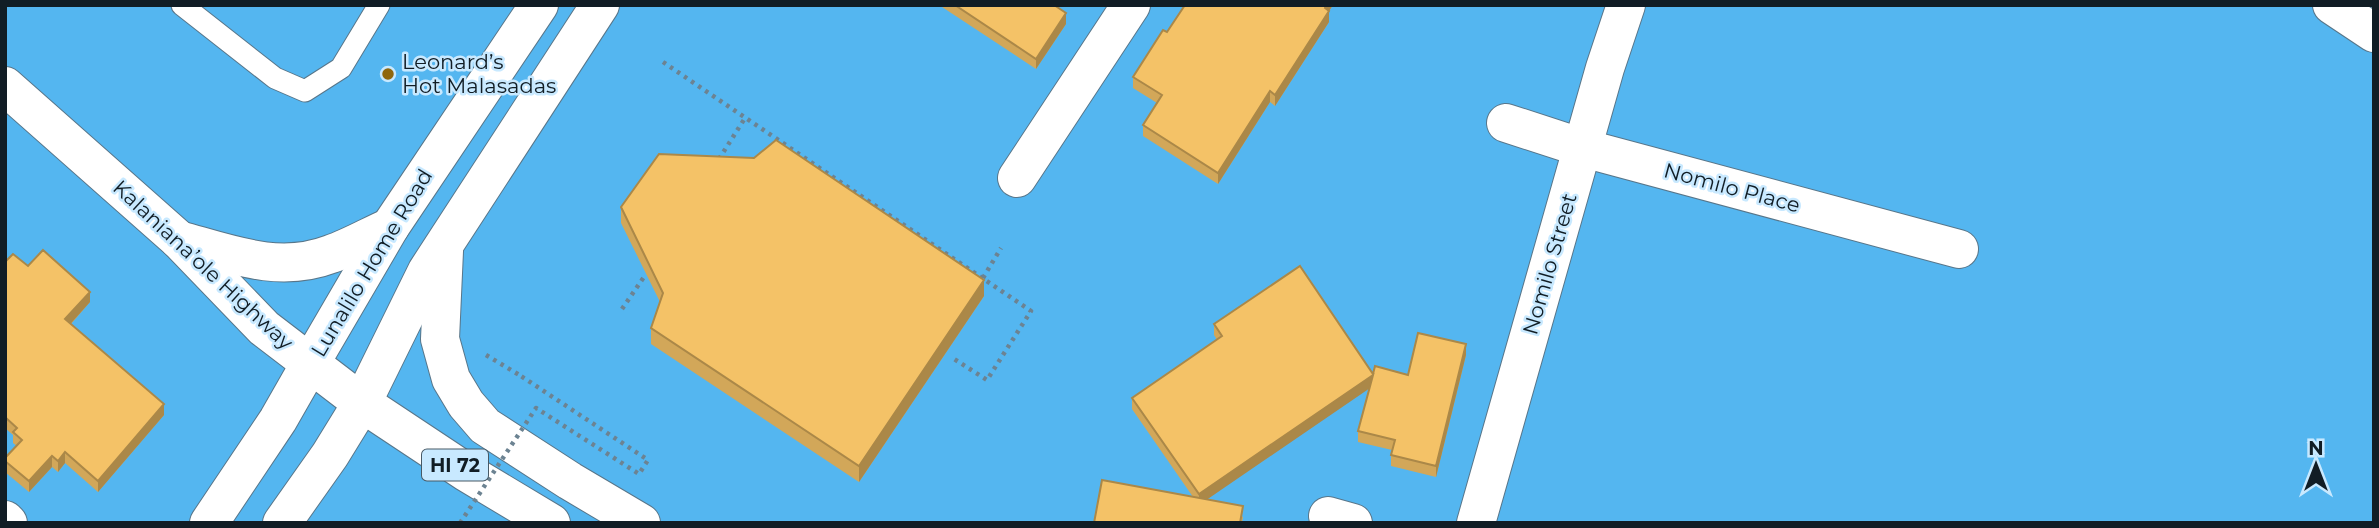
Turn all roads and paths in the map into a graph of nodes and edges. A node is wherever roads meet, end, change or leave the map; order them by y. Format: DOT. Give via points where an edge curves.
graph roads {
  1 [pos="182,5"];
  2 [pos="379,5"];
  3 [pos="539,5"];
  4 [pos="600,5"];
  5 [pos="1131,5"];
  6 [pos="1626,5"];
  7 [pos="2332,5"];
  8 [pos="2374,33"];
  9 [pos="663,62"];
  10 [pos="5,86"];
  11 [pos="746,118"];
  12 [pos="1506,123"];
  13 [pos="1583,148"];
  14 [pos="718,161"];
  15 [pos="826,172"];
  16 [pos="1017,178"];
  17 [pos="821,181"];
  18 [pos="390,226"];
  19 [pos="179,240"];
  20 [pos="444,246"];
  21 [pos="1001,248"];
  22 [pos="1959,249"];
  23 [pos="646,274"];
  24 [pos="983,278"];
  25 [pos="622,309"];
  26 [pos="480,349"];
  27 [pos="951,357"];
  28 [pos="310,364"];
  29 [pos="362,403"];
  30 [pos="209,523"];
  31 [pos="282,523"];
  32 [pos="460,523"];
  33 [pos="551,523"];
  34 [pos="641,523"];
  35 [pos="1476,523"];
  1 -- 2 [label="lane" via="275,78 305,91 341,68"];
  3 -- 18 [label="main road, Lunalilo Home Road"];
  4 -- 20 [label="main road"];
  5 -- 16 [label="main road"];
  6 -- 13 [label="main road, Nomilo Street"];
  7 -- 8 [label="main road"];
  9 -- 11 [label="path"];
  10 -- 19 [label="main road, Kalaniana’ole Highway / HI 72"];
  11 -- 14 [label="path"];
  11 -- 15 [label="path"];
  12 -- 13 [label="main road, Nomilo Place"];
  13 -- 22 [label="main road, Nomilo Place"];
  13 -- 35 [label="main road, Nomilo Street"];
  15 -- 17 [label="path"];
  15 -- 24 [label="path"];
  18 -- 19 [label="main road" via="332,254 279,264"];
  18 -- 28 [label="main road, Lunalilo Home Road"];
  19 -- 28 [label="main road, Kalaniana’ole Highway / HI 72" via="264,328"];
  20 -- 29 [label="main road"];
  20 -- 34 [label="main road" via="440,339 451,379 466,404 485,426"];
  21 -- 24 [label="path"];
  23 -- 25 [label="path"];
  24 -- 27 [label="path" via="1031,312 987,380"];
  26 -- 32 [label="path, bridge" via="648,460 639,474 536,408"];
  28 -- 29 [label="main road, Kalaniana’ole Highway / HI 72"];
  28 -- 30 [label="main road, Lunalilo Home Road"];
  29 -- 31 [label="main road"];
  29 -- 33 [label="main road, Kalaniana’ole Highway / HI 72"];
}
